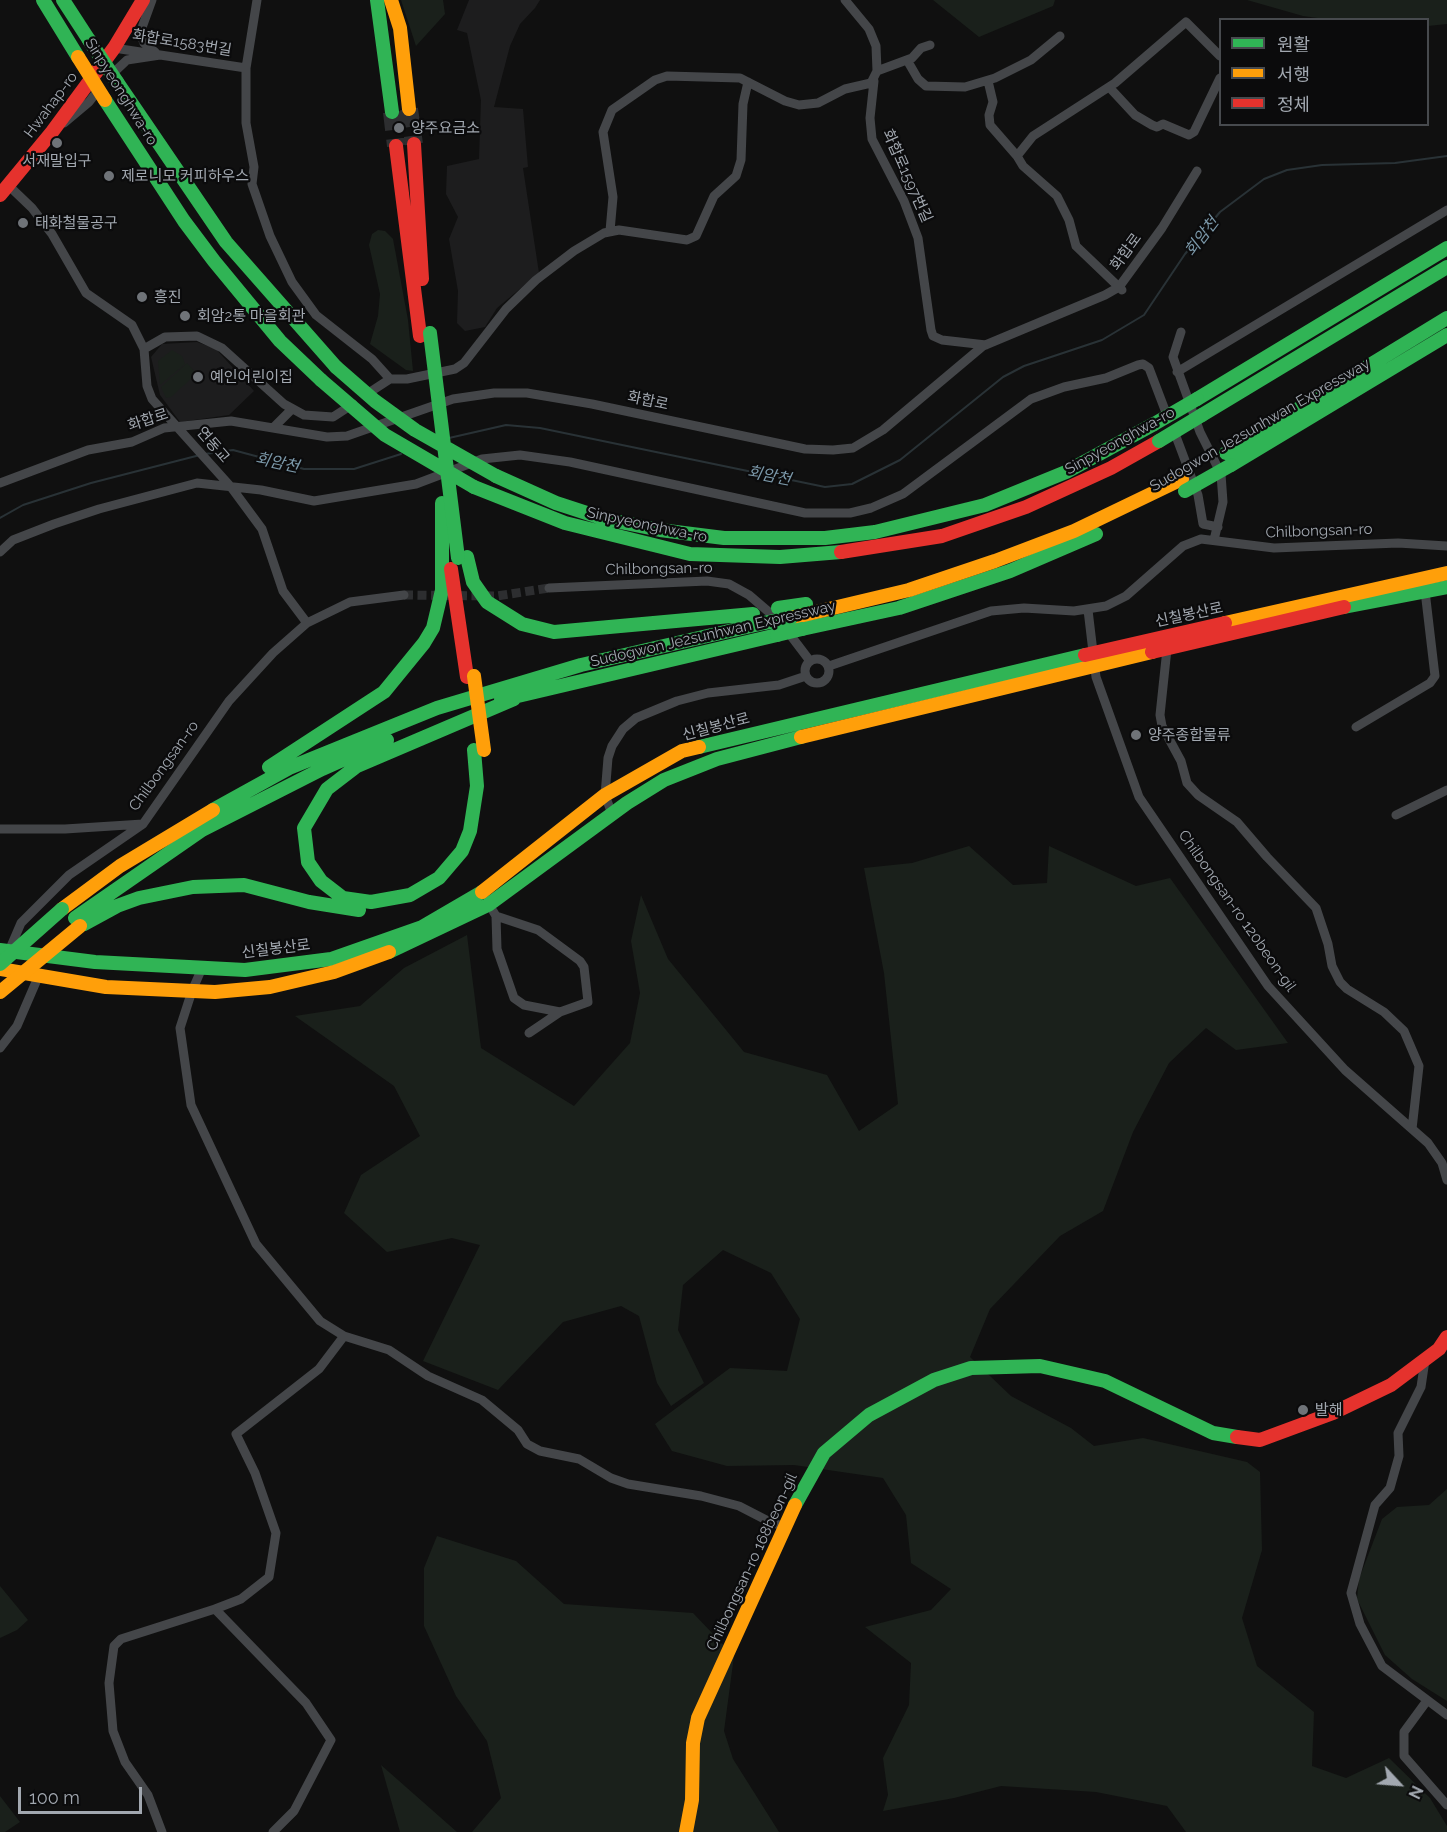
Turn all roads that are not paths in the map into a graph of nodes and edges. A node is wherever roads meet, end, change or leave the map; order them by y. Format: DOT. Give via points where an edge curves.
graph roads {
  1 [pos="34,0"];
  2 [pos="43,0"];
  3 [pos="63,0"];
  4 [pos="68,0"];
  5 [pos="143,0"];
  6 [pos="152,0"];
  7 [pos="257,0"];
  8 [pos="375,0"];
  9 [pos="390,0"];
  10 [pos="845,0"];
  11 [pos="80,25"];
  12 [pos="1060,36"];
  13 [pos="930,45"];
  14 [pos="114,48"];
  15 [pos="76,54"];
  16 [pos="1219,54"];
  17 [pos="160,55"];
  18 [pos="907,60"];
  19 [pos="246,68"];
  20 [pos="875,76"];
  21 [pos="988,81"];
  22 [pos="748,82"];
  23 [pos="1219,82"];
  24 [pos="1109,87"];
  25 [pos="52,132"];
  26 [pos="1017,156"];
  27 [pos="1197,171"];
  28 [pos="4,190"];
  29 [pos="1447,210"];
  30 [pos="610,231"];
  31 [pos="1447,248"];
  32 [pos="1447,267"];
  33 [pos="1121,288"];
  34 [pos="1447,318"];
  35 [pos="1181,332"];
  36 [pos="425,335"];
  37 [pos="1447,335"];
  38 [pos="986,345"];
  39 [pos="144,349"];
  40 [pos="1178,372"];
  41 [pos="390,379"];
  42 [pos="292,409"];
  43 [pos="274,427"];
  44 [pos="180,429"];
  45 [pos="1228,459"];
  46 [pos="0,483"];
  47 [pos="1184,485"];
  48 [pos="231,488"];
  49 [pos="1218,527"];
  50 [pos="1214,540"];
  51 [pos="1447,546"];
  52 [pos="0,552"];
  53 [pos="455,558"];
  54 [pos="1447,573"];
  55 [pos="1447,587"];
  56 [pos="549,588"];
  57 [pos="909,590"];
  58 [pos="1425,591"];
  59 [pos="404,596"];
  60 [pos="1088,610"];
  61 [pos="759,618"];
  62 [pos="307,623"];
  63 [pos="1167,648"];
  64 [pos="1094,659"];
  65 [pos="810,661"];
  66 [pos="829,666"];
  67 [pos="806,676"];
  68 [pos="526,694"];
  69 [pos="1356,727"];
  70 [pos="479,750"];
  71 [pos="1447,789"];
  72 [pos="604,795"];
  73 [pos="612,814"];
  74 [pos="1396,815"];
  75 [pos="143,824"];
  76 [pos="0,829"];
  77 [pos="120,866"];
  78 [pos="493,909"];
  79 [pos="78,922"];
  80 [pos="4,950"];
  81 [pos="0,964"];
  82 [pos="202,968"];
  83 [pos="0,969"];
  84 [pos="39,975"];
  85 [pos="0,982"];
  86 [pos="192,991"];
  87 [pos="0,992"];
  88 [pos="560,1012"];
  89 [pos="529,1033"];
  90 [pos="0,1048"];
  91 [pos="1412,1129"];
  92 [pos="1447,1180"];
  93 [pos="344,1336"];
  94 [pos="1447,1337"];
  95 [pos="1425,1360"];
  96 [pos="784,1526"];
  97 [pos="215,1609"];
  98 [pos="1426,1702"];
  99 [pos="1447,1715"];
  100 [pos="1447,1805"];
  101 [pos="162,1832"];
  102 [pos="273,1832"];
  103 [pos="686,1832"];
  1 -- 15 [label="main road"];
  2 -- 15 [label="main road, Sinpyeonghwa-ro"];
  3 -- 11 [label="main road, Sinpyeonghwa-ro"];
  4 -- 11 [label="main road"];
  5 -- 14 [label="main road, Hwahap-ro"];
  6 -- 17 [label="street" via="141,37"];
  7 -- 19 [label="street"];
  8 -- 9 [label="main road" via="396,111"];
  10 -- 20 [label="street, 화합로1597번길" via="872,35 878,56"];
  11 -- 31 [label="main road, Sinpyeonghwa-ro, bridge" via="226,242 336,367 375,401 415,430 496,476 556,503 605,519 660,530 724,538 825,538 876,532 985,505 1065,472 1154,424"];
  12 -- 21 [label="street" via="1031,60"];
  13 -- 18 [label="street"];
  14 -- 17 [label="street, 화합로1583번길"];
  14 -- 25 [label="main road, Hwahap-ro"];
  15 -- 32 [label="main road, Sinpyeonghwa-ro, bridge" via="184,221 249,306 321,380 386,435 474,487 565,523 690,554 780,556 844,551 942,536 1026,507 1112,468"];
  16 -- 24 [label="street" via="1186,22"];
  17 -- 19 [label="street, 화합로1583번길"];
  17 -- 25 [label="street" via="135,57 122,63 89,102"];
  18 -- 20 [label="street"];
  18 -- 21 [label="street" via="922,83 931,87 965,87"];
  19 -- 41 [label="street" via="252,184 270,236 292,282 316,315 372,359"];
  20 -- 22 [label="street" via="806,105 785,101"];
  20 -- 38 [label="street, 화합로1597번길" via="872,139 918,238 930,330 942,340"];
  21 -- 26 [label="street" via="993,102 988,115 990,125"];
  22 -- 30 [label="street" via="736,176 714,196 696,236 687,240"];
  22 -- 30 [label="street" via="730,76 667,76 612,110 603,132 613,197"];
  23 -- 24 [label="street" via="1189,135 1163,124 1157,127 1135,115"];
  24 -- 26 [label="street" via="1033,136"];
  25 -- 28 [label="main road, Hwahap-ro"];
  26 -- 33 [label="street" via="1058,196 1076,246"];
  27 -- 33 [label="street, 화합로"];
  28 -- 39 [label="street" via="32,208 52,234 82,289 129,321"];
  29 -- 40 [label="street"];
  30 -- 41 [label="street" via="574,251 536,280 506,309 464,363 455,369"];
  33 -- 38 [label="street, 화합로"];
  34 -- 45 [label="main road, Sudogwon Je2sunhwan Expressway"];
  35 -- 40 [label="street" via="1173,357"];
  36 -- 36 [label="main road" via="408,257 401,144 422,279"];
  36 -- 53 [label="main road, bridge" via="447,467"];
  36 -- 53 [label="main road, bridge" via="442,503"];
  37 -- 45 [label="main road, Sudogwon Je2sunhwan Expressway"];
  38 -- 43 [label="street, 화합로" via="854,448 805,449 528,393 453,399 347,436 327,437"];
  39 -- 42 [label="street" via="165,337 197,336 232,356"];
  39 -- 44 [label="street" via="149,394"];
  40 -- 49 [label="street" via="1200,432 1221,474 1223,502"];
  41 -- 42 [label="street" via="333,417 315,417"];
  42 -- 43 [label="street"];
  43 -- 44 [label="street, 화합로" via="231,420"];
  44 -- 46 [label="street, 화합로" via="164,428 132,442 88,450"];
  44 -- 48 [label="street, 연동교"];
  45 -- 47 [label="main road, Sudogwon Je2sunhwan Expressway, bridge"];
  47 -- 57 [label="main road, Sudogwon Je2sunhwan Expressway" via="1074,531"];
  47 -- 68 [label="main road, Sudogwon Je2sunhwan Expressway, bridge" via="1070,546 1010,571 899,608"];
  48 -- 49 [label="street" via="314,501 416,484 482,459 520,454 805,513 850,513 903,494 1031,399 1143,364 1149,368 1198,495 1203,524"];
  48 -- 52 [label="street" via="197,483 99,509 25,534"];
  48 -- 62 [label="street" via="262,529 283,591"];
  49 -- 50 [label="street"];
  50 -- 51 [label="street, Chilbongsan-ro" via="1274,548 1398,543"];
  50 -- 60 [label="street, Chilbongsan-ro" via="1190,542 1126,596"];
  53 -- 61 [label="main road" via="487,602 522,624 554,632"];
  53 -- 70 [label="main road, bridge"];
  53 -- 77 [label="main road" via="433,628 384,692 182,820"];
  54 -- 64 [label="main road, 신칠봉산로"];
  55 -- 58 [label="main road, 신칠봉산로"];
  56 -- 65 [label="street, Chilbongsan-ro" via="707,581 729,584 773,614"];
  57 -- 61 [label="main road, Sudogwon Je2sunhwan Expressway, bridge" via="791,618"];
  57 -- 61 [label="main road" via="778,609"];
  58 -- 63 [label="main road, 신칠봉산로"];
  58 -- 69 [label="street" via="1435,676 1430,683"];
  59 -- 62 [label="street, Chilbongsan-ro" via="350,602"];
  60 -- 64 [label="street, Chilbongsan-ro 120beon-gil"];
  60 -- 66 [label="street, Chilbongsan-ro" via="991,610"];
  61 -- 77 [label="main road, Sudogwon Je2sunhwan Expressway" via="581,664 437,708 290,768"];
  62 -- 75 [label="street, Chilbongsan-ro" via="229,701"];
  63 -- 64 [label="main road, 신칠봉산로"];
  63 -- 91 [label="street, 신칠봉산로" via="1160,716 1182,761 1187,783 1238,822 1316,908 1340,982 1404,1031 1419,1066"];
  64 -- 72 [label="main road, 신칠봉산로" via="682,751"];
  64 -- 73 [label="main road, 신칠봉산로" via="717,759 664,780"];
  64 -- 91 [label="street, Chilbongsan-ro 120beon-gil" via="1132,782 1188,870 1281,1000 1346,1070"];
  65 -- 66 [label="street" via="823,660"];
  65 -- 67 [label="street" via="805,667"];
  66 -- 67 [label="street" via="829,674 822,682 814,683"];
  67 -- 72 [label="street" via="779,685 708,693 636,718 622,729 612,746"];
  68 -- 70 [label="main road" via="357,766 327,789 308,819 304,841 308,862 321,882 343,898 371,902 410,894 439,878 462,851 470,831"];
  68 -- 79 [label="main road, Sudogwon Je2sunhwan Expressway" via="406,732 322,769 202,830"];
  70 -- 79 [label="main road" via="486,795 473,847 446,882 403,907 386,912 365,911 244,885 193,887 139,898"];
  71 -- 74 [label="street"];
  72 -- 73 [label="street"];
  72 -- 82 [label="main road, 신칠봉산로" via="473,899 422,927 332,959 245,970"];
  73 -- 78 [label="main road, 신칠봉산로"];
  75 -- 76 [label="street, Chilbongsan-ro"];
  75 -- 80 [label="street" via="69,875 21,923"];
  77 -- 81 [label="main road, Sudogwon Je2sunhwan Expressway, bridge" via="62,909"];
  78 -- 86 [label="main road, 신칠봉산로" via="334,972 270,987"];
  78 -- 88 [label="street" via="497,949 514,998 524,1005"];
  78 -- 88 [label="street" via="538,930 582,964 588,1002"];
  79 -- 85 [label="main road, Sudogwon Je2sunhwan Expressway"];
  79 -- 87 [label="main road, bridge"];
  80 -- 82 [label="main road, 신칠봉산로" via="95,962"];
  82 -- 86 [label="street"];
  83 -- 84 [label="main road, 신칠봉산로"];
  84 -- 86 [label="main road, 신칠봉산로" via="106,987"];
  84 -- 90 [label="street" via="17,1026"];
  86 -- 93 [label="street" via="180,1028 191,1105 256,1244 320,1321"];
  88 -- 89 [label="street"];
  91 -- 92 [label="street, Chilbongsan-ro 120beon-gil" via="1442,1163"];
  93 -- 96 [label="street" via="389,1350 428,1376 482,1400 518,1430 527,1444 540,1451 579,1459 628,1484 739,1506"];
  93 -- 97 [label="street" via="319,1369 236,1434 255,1473 276,1533 269,1577 241,1599"];
  94 -- 95 [label="main road, Chilbongsan-ro 168beon-gil"];
  95 -- 96 [label="main road, Chilbongsan-ro 168beon-gil" via="1391,1385 1353,1404 1260,1440 1213,1433 1105,1381 1062,1369 971,1368 925,1385 869,1415 824,1453"];
  95 -- 98 [label="street" via="1421,1387 1398,1433 1399,1456 1389,1488 1375,1505 1351,1593 1360,1624 1382,1666"];
  96 -- 103 [label="main road, Chilbongsan-ro 168beon-gil" via="698,1718"];
  97 -- 101 [label="street" via="121,1638 114,1646 109,1683 112,1731 125,1762 148,1795"];
  97 -- 102 [label="street" via="306,1703 331,1740 294,1811"];
  98 -- 99 [label="street"];
  98 -- 100 [label="street" via="1404,1732 1404,1756"];
}
